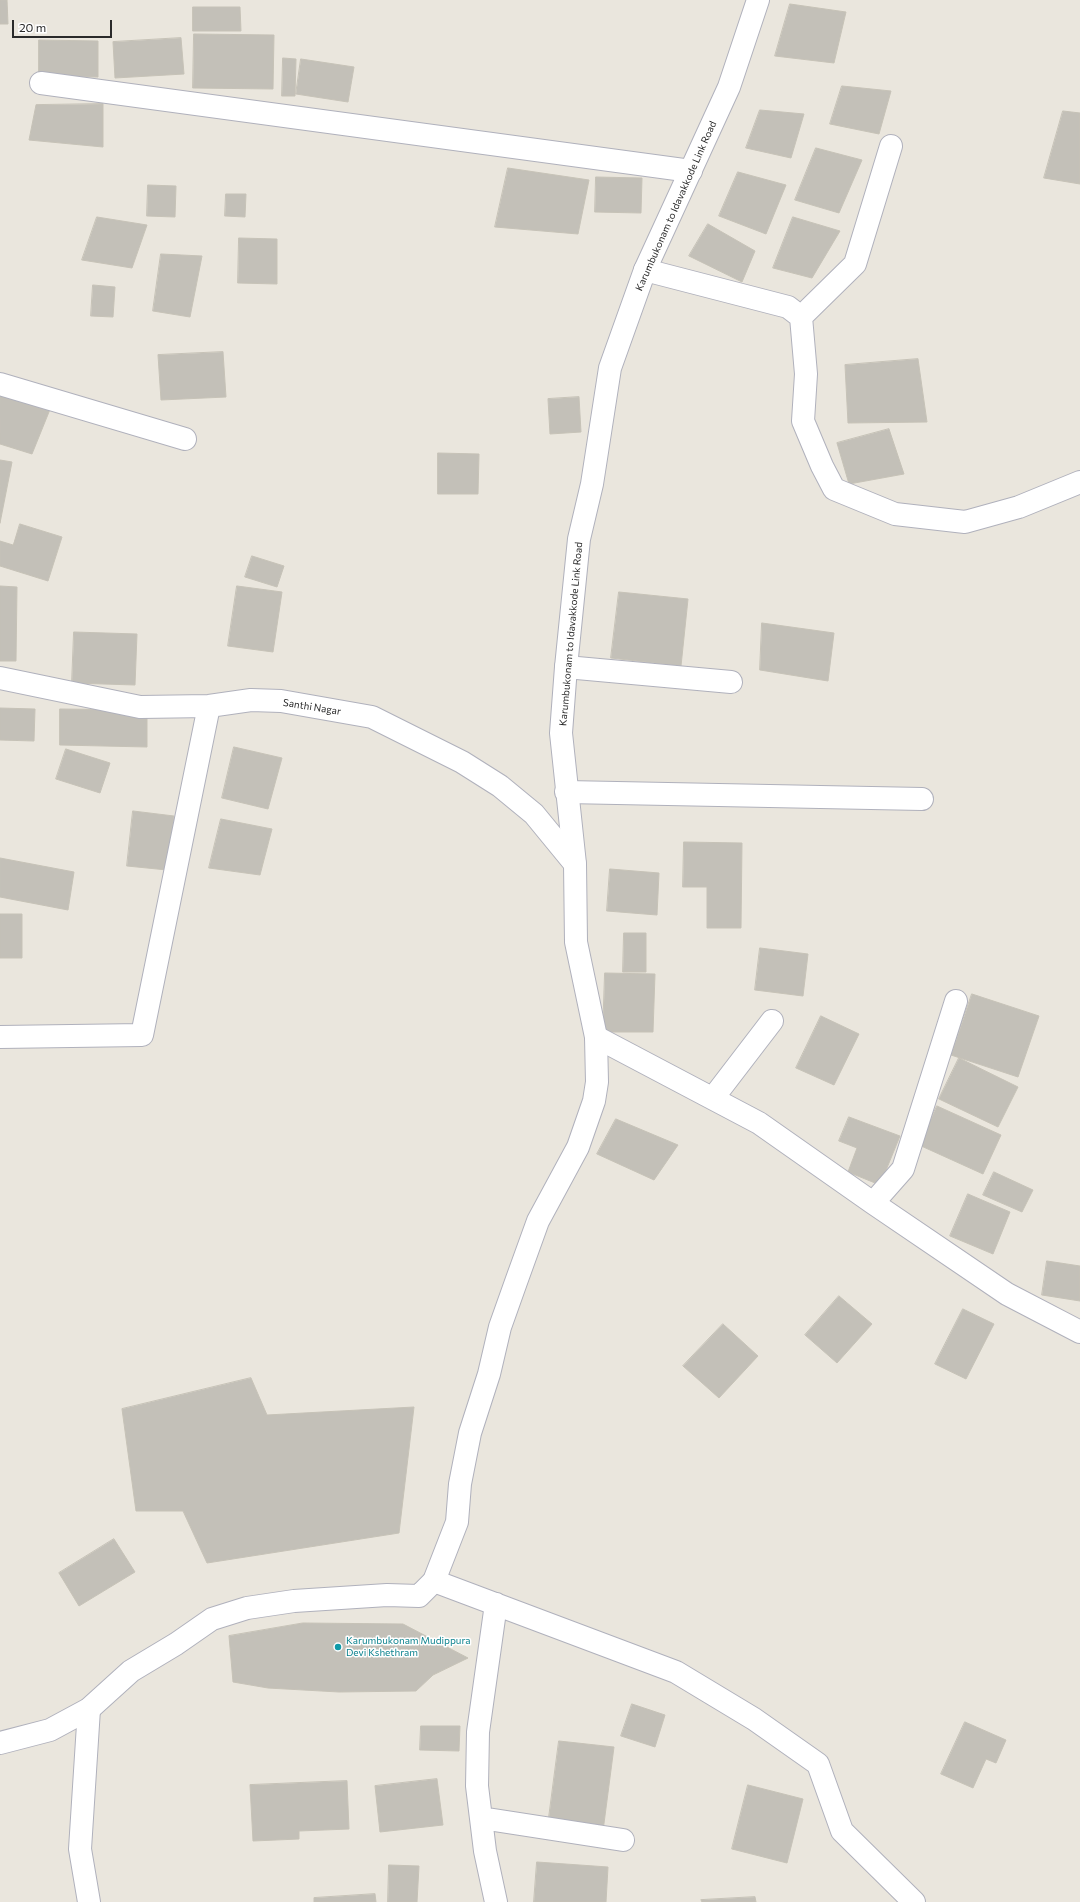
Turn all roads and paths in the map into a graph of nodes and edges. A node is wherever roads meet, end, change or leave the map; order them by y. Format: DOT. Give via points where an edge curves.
graph roads {
  1 [pos="758,0"];
  2 [pos="41,83"];
  3 [pos="891,146"];
  4 [pos="690,171"];
  5 [pos="645,270"];
  6 [pos="801,317"];
  7 [pos="0,384"];
  8 [pos="185,439"];
  9 [pos="1080,482"];
  10 [pos="566,667"];
  11 [pos="0,678"];
  12 [pos="731,682"];
  13 [pos="209,706"];
  14 [pos="566,792"];
  15 [pos="922,799"];
  16 [pos="575,864"];
  17 [pos="956,1001"];
  18 [pos="772,1022"];
  19 [pos="0,1037"];
  20 [pos="596,1037"];
  21 [pos="713,1098"];
  22 [pos="873,1203"];
  23 [pos="1080,1332"];
  24 [pos="434,1581"];
  25 [pos="496,1604"];
  26 [pos="89,1709"];
  27 [pos="0,1743"];
  28 [pos="481,1818"];
  29 [pos="623,1840"];
  30 [pos="89,1902"];
  31 [pos="496,1902"];
  32 [pos="914,1902"];
  1 -- 4 [label="street, Karumbukonam to Idavakkode Link Road" via="729,87"];
  2 -- 4 [label="street"];
  3 -- 6 [label="street" via="855,264"];
  4 -- 5 [label="street, Karumbukonam to Idavakkode Link Road"];
  5 -- 6 [label="street" via="788,308"];
  5 -- 10 [label="street, Karumbukonam to Idavakkode Link Road" via="610,368 592,484 579,540"];
  6 -- 9 [label="street" via="806,374 803,421 834,489 895,514 965,522 1019,507"];
  7 -- 8 [label="street"];
  10 -- 12 [label="street"];
  10 -- 14 [label="street, Karumbukonam to Idavakkode Link Road" via="561,733"];
  11 -- 13 [label="street, Santhi Nagar" via="140,706"];
  13 -- 16 [label="street, Santhi Nagar" via="251,700 281,701 372,717 462,762 500,786 534,814"];
  13 -- 19 [label="street" via="142,1035"];
  14 -- 15 [label="street"];
  14 -- 16 [label="street, Karumbukonam to Idavakkode Link Road"];
  16 -- 20 [label="street, Karumbukonam to Idavakkode Link Road" via="576,942"];
  17 -- 22 [label="street" via="903,1169"];
  18 -- 21 [label="street"];
  20 -- 21 [label="street"];
  20 -- 24 [label="street, Karumbukonam to Idavakkode Link Road" via="597,1082 594,1101 578,1147 538,1221 500,1327 489,1374 470,1433 460,1484 457,1522"];
  21 -- 22 [label="street" via="759,1123"];
  22 -- 23 [label="street" via="1007,1294"];
  24 -- 25 [label="street"];
  24 -- 26 [label="street, Karumbukonam to Idavakkode Link Road" via="419,1596 387,1595 294,1601 247,1608 212,1619 131,1671"];
  25 -- 28 [label="street" via="478,1732 477,1786"];
  25 -- 32 [label="street" via="676,1672 754,1719 818,1764 842,1831"];
  26 -- 27 [label="street, Karumbukonam to Idavakkode Link Road" via="50,1730"];
  26 -- 30 [label="street" via="80,1849"];
  28 -- 29 [label="street"];
  28 -- 31 [label="street"];
}
